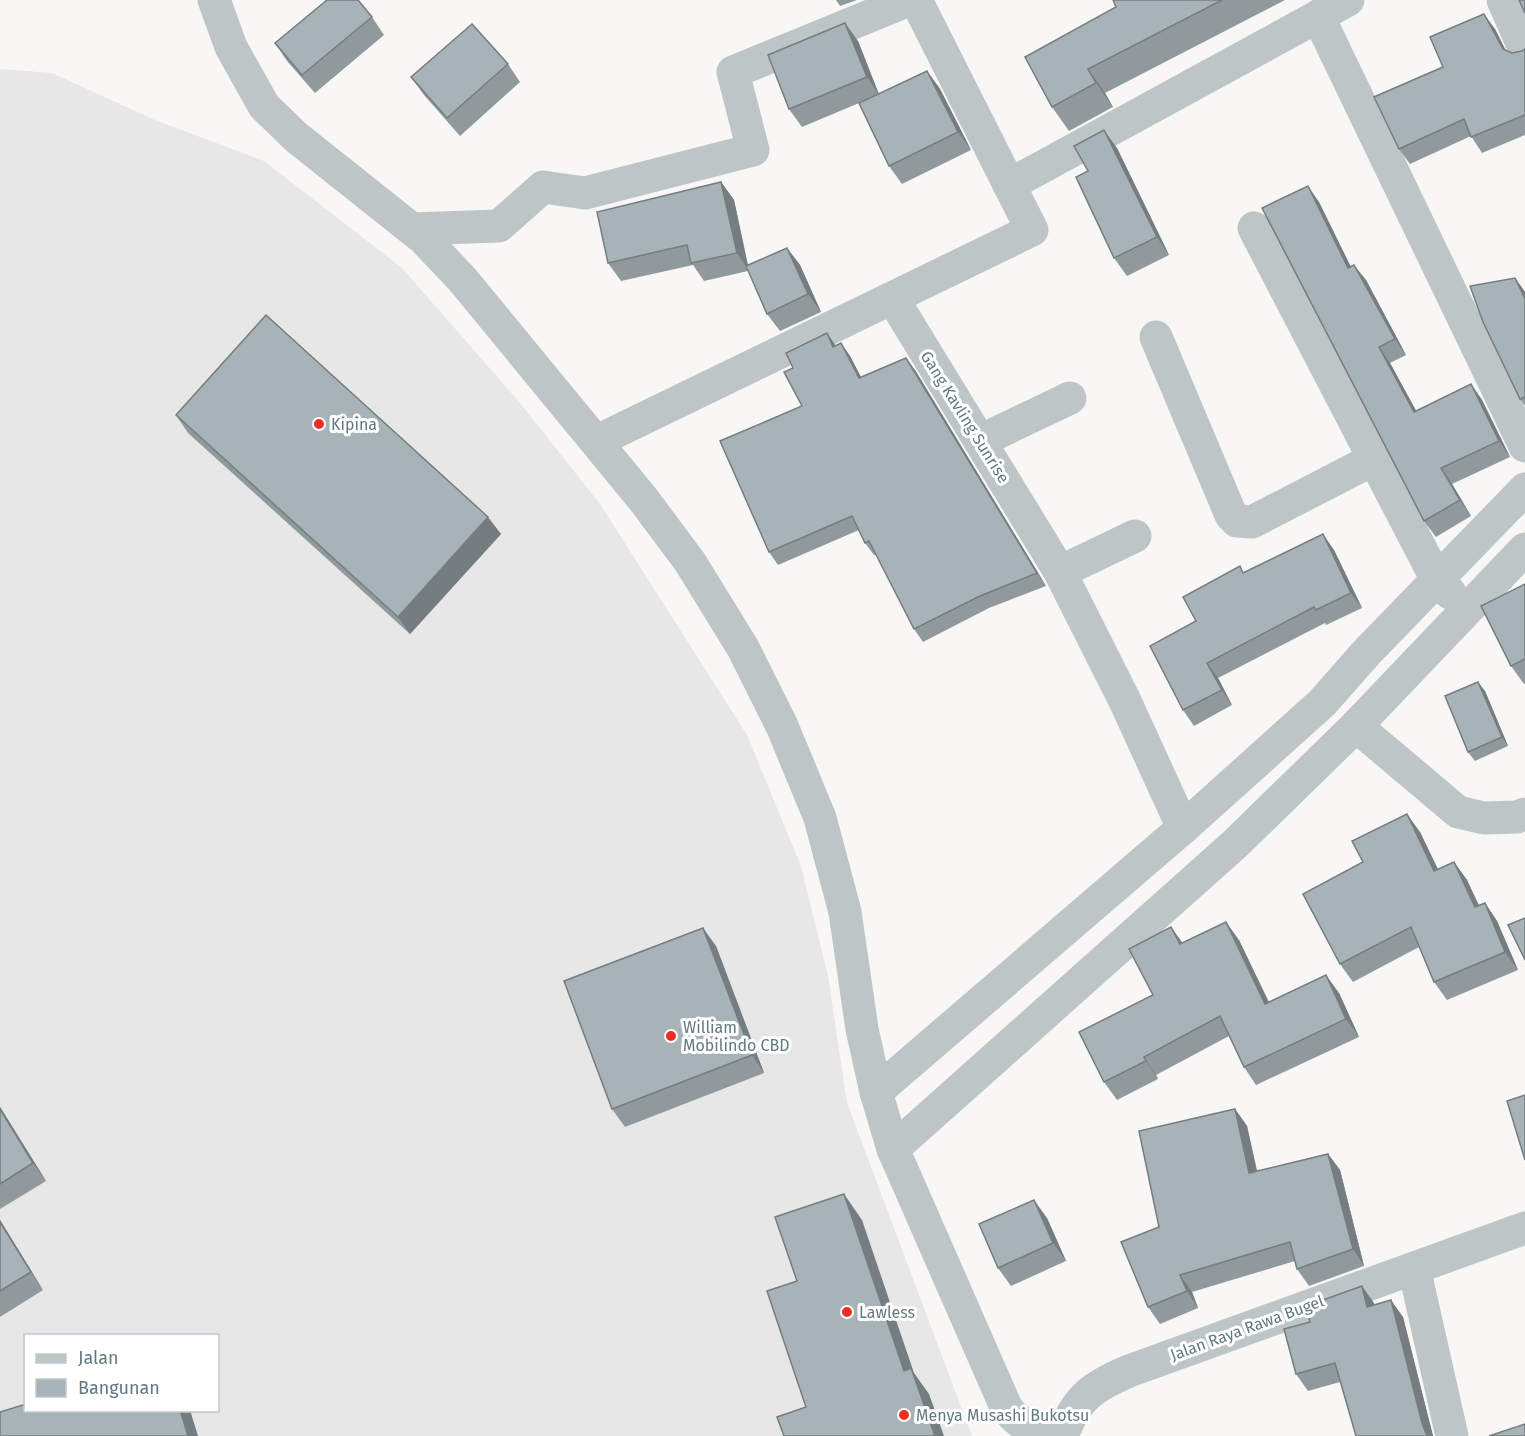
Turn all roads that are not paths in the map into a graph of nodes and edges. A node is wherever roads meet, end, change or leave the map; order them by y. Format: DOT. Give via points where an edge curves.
graph roads {
  1 [pos="214,0"];
  2 [pos="909,0"];
  3 [pos="916,0"];
  4 [pos="1348,0"];
  5 [pos="1503,0"];
  6 [pos="1318,16"];
  7 [pos="1525,50"];
  8 [pos="1009,185"];
  9 [pos="1254,228"];
  10 [pos="412,229"];
  11 [pos="893,299"];
  12 [pos="1156,338"];
  13 [pos="1070,398"];
  14 [pos="597,441"];
  15 [pos="980,441"];
  16 [pos="1525,446"];
  17 [pos="1374,459"];
  18 [pos="1525,489"];
  19 [pos="1135,536"];
  20 [pos="1525,549"];
  21 [pos="1060,572"];
  22 [pos="1452,594"];
  23 [pos="1356,726"];
  24 [pos="1525,814"];
  25 [pos="1183,828"];
  26 [pos="876,1092"];
  27 [pos="893,1149"];
  28 [pos="1525,1228"];
  29 [pos="1414,1268"];
  30 [pos="1048,1436"];
  31 [pos="1062,1436"];
  32 [pos="1452,1436"];
  1 -- 10 [label="street" via="231,47 264,106"];
  2 -- 10 [label="street" via="733,72 753,150 585,193 543,187 500,226"];
  3 -- 8 [label="street"];
  4 -- 6 [label="street"];
  5 -- 7 [label="street"];
  6 -- 8 [label="street"];
  6 -- 16 [label="street"];
  8 -- 11 [label="street" via="1032,230"];
  9 -- 17 [label="street"];
  10 -- 14 [label="street" via="476,295"];
  11 -- 14 [label="street"];
  11 -- 15 [label="street, Gang Kavling Sunrise"];
  12 -- 17 [label="street" via="1231,515 1237,521 1252,522"];
  13 -- 15 [label="street"];
  14 -- 26 [label="street" via="690,562 743,648 782,726 820,818 845,912 862,1029"];
  15 -- 21 [label="street, Gang Kavling Sunrise"];
  17 -- 22 [label="street"];
  18 -- 22 [label="street"];
  19 -- 21 [label="street"];
  20 -- 22 [label="street"];
  21 -- 25 [label="street, Gang Kavling Sunrise"];
  22 -- 23 [label="street"];
  22 -- 25 [label="street" via="1367,652 1322,703"];
  23 -- 24 [label="street" via="1458,812 1484,818"];
  23 -- 27 [label="street" via="1147,925"];
  25 -- 26 [label="street"];
  26 -- 27 [label="street"];
  27 -- 30 [label="street" via="1006,1407 1019,1422"];
  28 -- 29 [label="street, Jalan Raya Rawa Bugel"];
  29 -- 31 [label="street, Jalan Raya Rawa Bugel" via="1096,1385 1071,1413"];
  29 -- 32 [label="street"];
}
